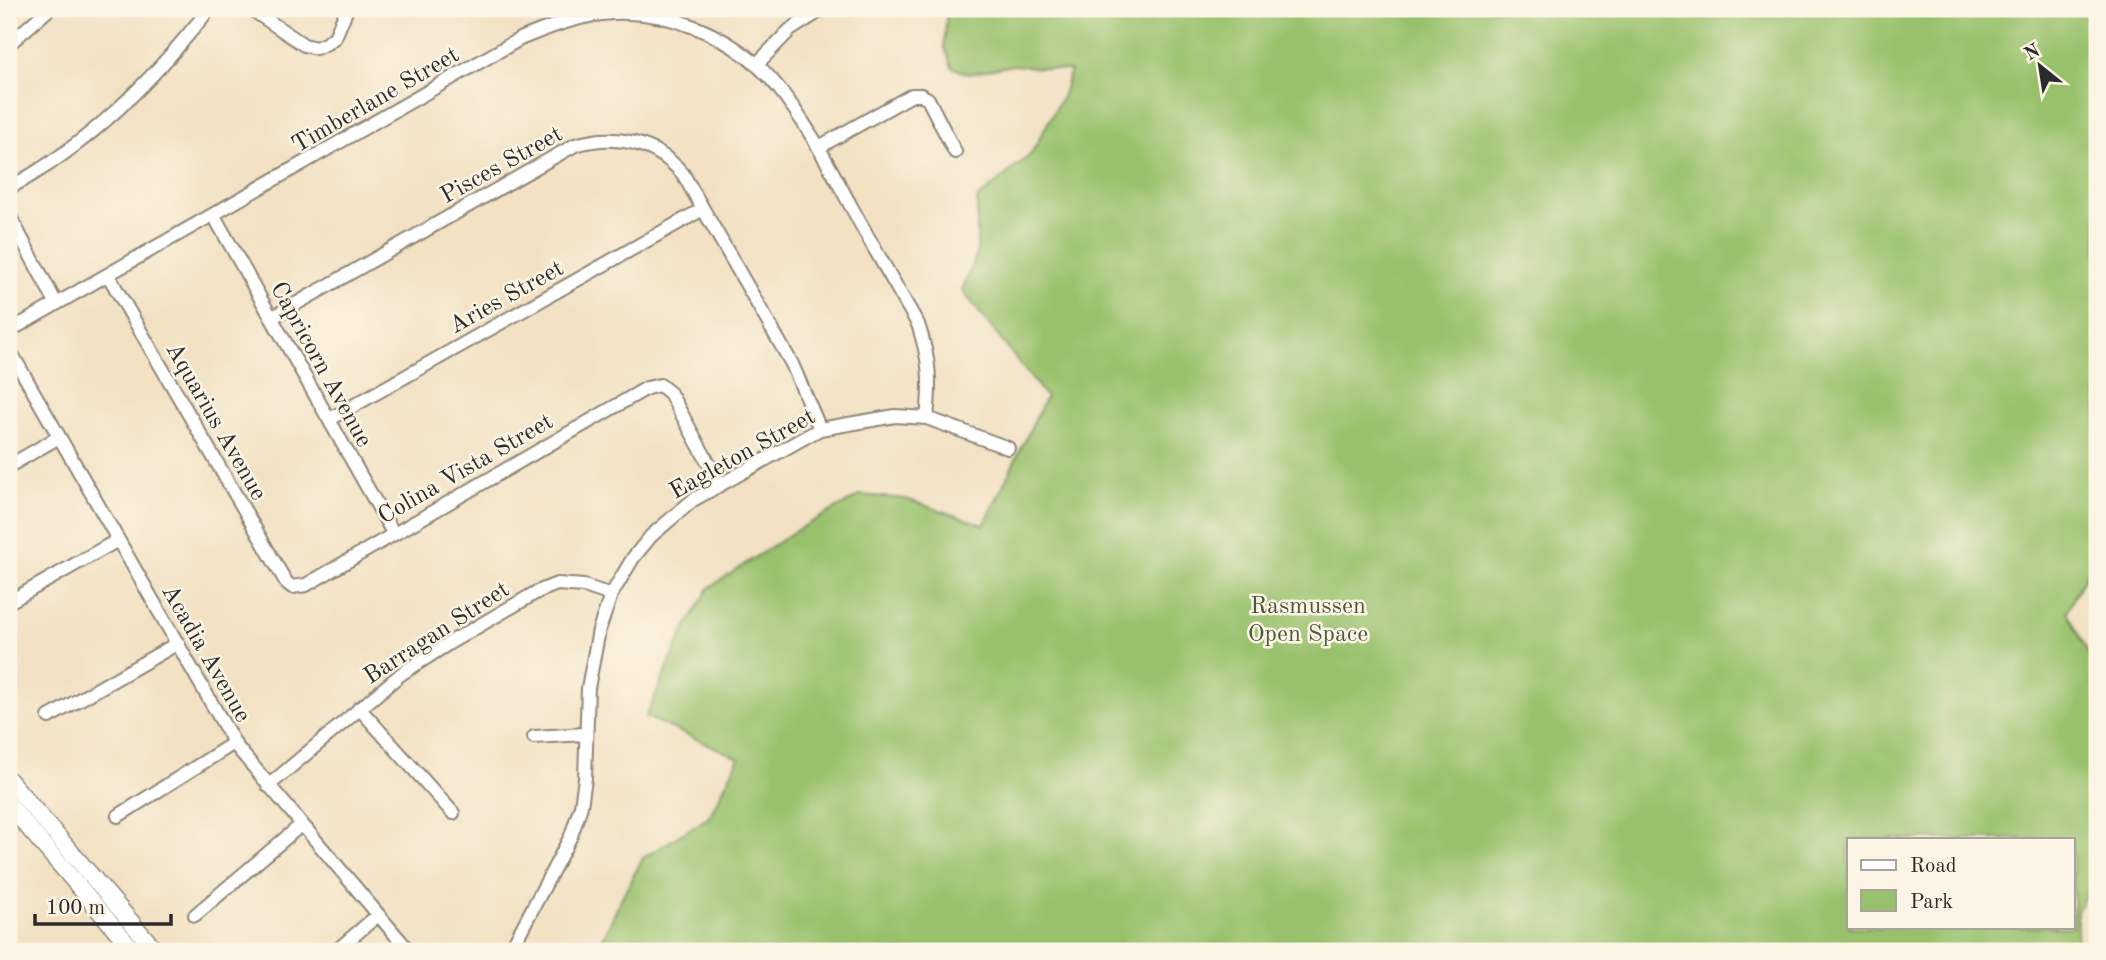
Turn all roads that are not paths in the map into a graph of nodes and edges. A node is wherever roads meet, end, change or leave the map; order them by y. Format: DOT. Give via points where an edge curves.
graph roads {
  1 [pos="49,9"];
  2 [pos="209,9"];
  3 [pos="251,9"];
  4 [pos="347,9"];
  5 [pos="823,9"];
  6 [pos="641,11"];
  7 [pos="9,44"];
  8 [pos="757,64"];
  9 [pos="819,147"];
  10 [pos="955,152"];
  11 [pos="9,188"];
  12 [pos="703,209"];
  13 [pos="9,215"];
  14 [pos="214,216"];
  15 [pos="108,275"];
  16 [pos="56,303"];
  17 [pos="273,317"];
  18 [pos="9,331"];
  19 [pos="9,348"];
  20 [pos="927,418"];
  21 [pos="330,419"];
  22 [pos="820,429"];
  23 [pos="59,437"];
  24 [pos="1008,448"];
  25 [pos="9,466"];
  26 [pos="720,485"];
  27 [pos="393,533"];
  28 [pos="118,540"];
  29 [pos="292,587"];
  30 [pos="611,595"];
  31 [pos="9,602"];
  32 [pos="178,643"];
  33 [pos="359,708"];
  34 [pos="49,717"];
  35 [pos="585,734"];
  36 [pos="534,737"];
  37 [pos="234,743"];
  38 [pos="9,780"];
  39 [pos="268,786"];
  40 [pos="9,805"];
  41 [pos="453,813"];
  42 [pos="118,816"];
  43 [pos="301,825"];
  44 [pos="195,915"];
  45 [pos="379,915"];
  46 [pos="134,951"];
  47 [pos="156,951"];
  48 [pos="336,951"];
  49 [pos="409,951"];
  50 [pos="510,951"];
  1 -- 7 [label="street"];
  2 -- 11 [label="street" via="130,99 65,152"];
  3 -- 4 [label="street" via="304,45 316,48 335,37"];
  5 -- 8 [label="street" via="790,30"];
  6 -- 8 [label="street, Timberlane Street" via="687,23"];
  6 -- 14 [label="street, Timberlane Street" via="562,22 520,40"];
  8 -- 9 [label="street, Timberlane Street"];
  9 -- 10 [label="street" via="896,103 921,95"];
  9 -- 20 [label="street, Timberlane Street" via="918,324 931,380"];
  12 -- 17 [label="street, Pisces Street" via="683,174 657,151 594,139 575,145"];
  12 -- 21 [label="street, Aries Street"];
  12 -- 22 [label="street, Pisces Street" via="792,364"];
  13 -- 16 [label="street"];
  14 -- 15 [label="street, Timberlane Street"];
  14 -- 17 [label="street, Capricorn Avenue"];
  15 -- 16 [label="street, Timberlane Street"];
  15 -- 29 [label="street, Aquarius Avenue"];
  16 -- 18 [label="street, Timberlane Street"];
  17 -- 21 [label="street, Capricorn Avenue"];
  19 -- 23 [label="street, Acadia Avenue"];
  20 -- 22 [label="street, Eagleton Street" via="895,416"];
  20 -- 24 [label="street, Eagleton Street"];
  21 -- 27 [label="street, Capricorn Avenue"];
  22 -- 26 [label="street, Eagleton Street"];
  23 -- 25 [label="street"];
  23 -- 28 [label="street, Acadia Avenue"];
  26 -- 27 [label="street, Colina Vista Street" via="670,393 660,384 647,387"];
  26 -- 30 [label="street, Eagleton Street" via="693,500 651,536"];
  27 -- 29 [label="street, Colina Vista Street" via="306,585"];
  28 -- 31 [label="street"];
  28 -- 32 [label="street, Acadia Avenue"];
  30 -- 33 [label="street, Barragan Street" via="557,584 537,592 421,661"];
  30 -- 35 [label="street, Eagleton Street" via="588,688"];
  32 -- 34 [label="street"];
  32 -- 37 [label="street, Acadia Avenue"];
  33 -- 39 [label="street, Barragan Street"];
  33 -- 41 [label="street"];
  35 -- 36 [label="street"];
  35 -- 50 [label="street, Eagleton Street" via="585,778 571,836"];
  37 -- 39 [label="street, Acadia Avenue"];
  37 -- 42 [label="street"];
  38 -- 47 [label="main road"];
  39 -- 43 [label="street, Acadia Avenue"];
  40 -- 46 [label="main road"];
  43 -- 44 [label="street"];
  43 -- 45 [label="street, Acadia Avenue"];
  45 -- 48 [label="street"];
  45 -- 49 [label="street, Acadia Avenue"];
}
